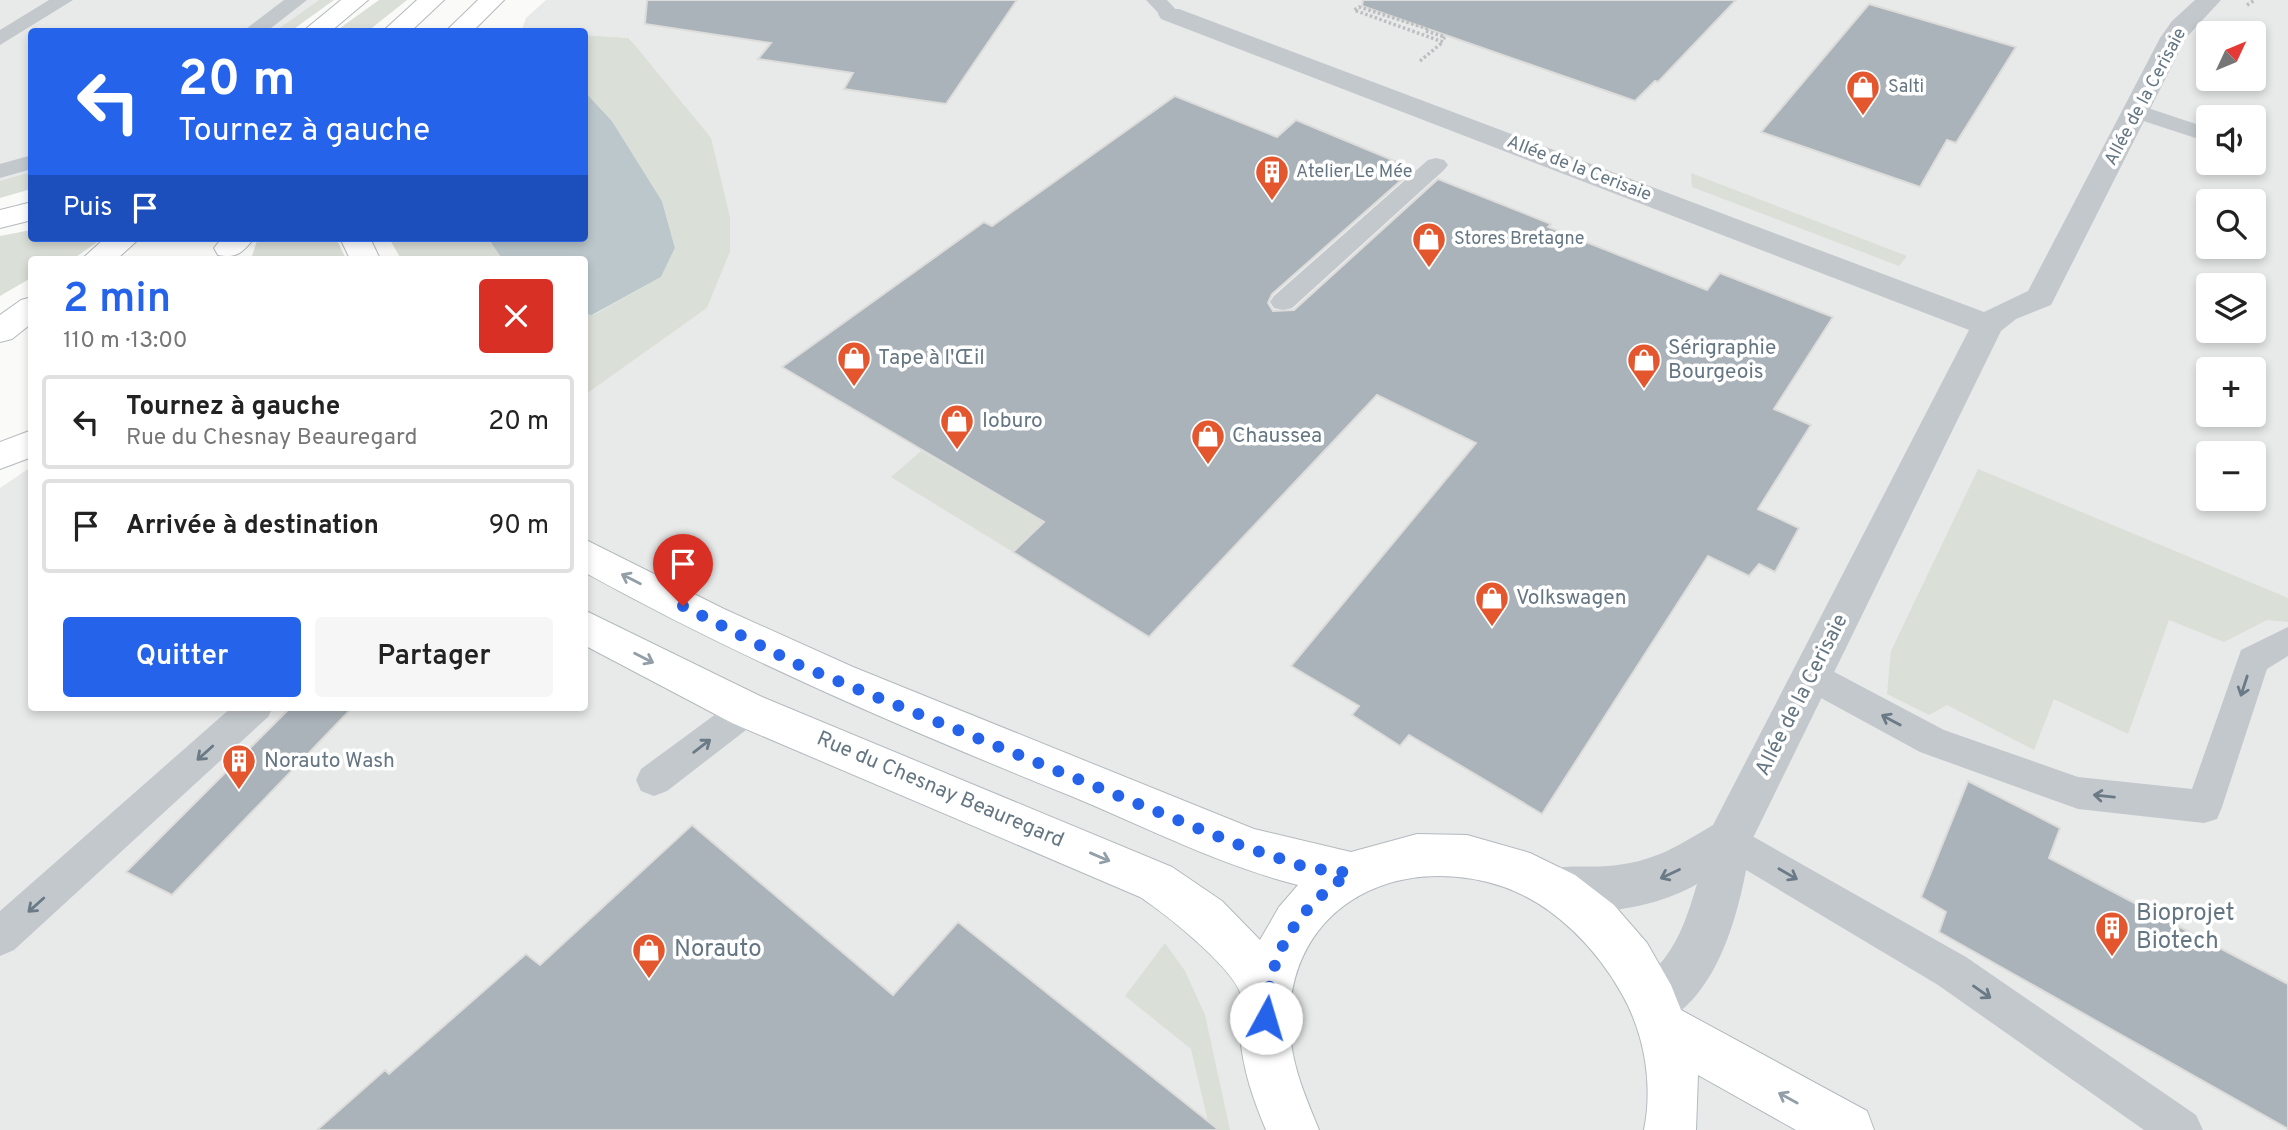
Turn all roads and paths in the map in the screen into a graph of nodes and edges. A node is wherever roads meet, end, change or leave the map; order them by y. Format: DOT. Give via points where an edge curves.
graph roads {
  1 [pos="63,0"];
  2 [pos="297,0"];
  3 [pos="356,0"];
  4 [pos="432,0"];
  5 [pos="492,0"];
  6 [pos="2208,0"];
  7 [pos="1163,7"];
  8 [pos="258,28"];
  9 [pos="319,28"];
  10 [pos="399,28"];
  11 [pos="461,28"];
  12 [pos="0,39"];
  13 [pos="1441,41"];
  14 [pos="1420,61"];
  15 [pos="2136,111"];
  16 [pos="2196,131"];
  17 [pos="28,163"];
  18 [pos="1436,165"];
  19 [pos="0,171"];
  20 [pos="28,212"];
  21 [pos="0,219"];
  22 [pos="120,242"];
  23 [pos="101,256"];
  24 [pos="1283,302"];
  25 [pos="28,310"];
  26 [pos="1988,325"];
  27 [pos="0,331"];
  28 [pos="28,445"];
  29 [pos="0,456"];
  30 [pos="588,556"];
  31 [pos="588,628"];
  32 [pos="2288,640"];
  33 [pos="1811,676"];
  34 [pos="747,710"];
  35 [pos="252,711"];
  36 [pos="654,780"];
  37 [pos="1729,840"];
  38 [pos="1350,873"];
  39 [pos="1555,888"];
  40 [pos="0,937"];
  41 [pos="1267,990"];
  42 [pos="1660,1015"];
  43 [pos="1285,1121"];
  44 [pos="1670,1130"];
  45 [pos="1848,1130"];
  46 [pos="2181,1130"];
  1 -- 12 [label="lane"];
  2 -- 8 [label="lane"];
  3 -- 9 [label="main road"];
  4 -- 10 [label="main road"];
  5 -- 11 [label="main road"];
  6 -- 15 [label="street, Allée de la Cerisaie" via="2177,32"];
  7 -- 26 [label="street, Allée de la Cerisaie"];
  13 -- 13 [label="path" via="1445,37 1427,30 1359,7 1354,10"];
  13 -- 14 [label="path"];
  15 -- 16 [label="lane"];
  15 -- 26 [label="street, Allée de la Cerisaie" via="2040,298 2005,312"];
  17 -- 19 [label="lane"];
  18 -- 24 [label="lane"];
  20 -- 21 [label="main road"];
  22 -- 23 [label="main road"];
  25 -- 27 [label="main road"];
  26 -- 33 [label="street, Allée de la Cerisaie"];
  28 -- 29 [label="main road"];
  38 -- 30 [label="main road, one-way" via="1308,868 1234,843 801,666"];
  31 -- 34 [label="main road, Rue du Chesnay Beauregard, one-way"];
  32 -- 33 [label="lane, one-way" via="2253,660 2204,807 2078,793 1932,741"];
  33 -- 37 [label="street, Allée de la Cerisaie"];
  36 -- 34 [label="lane, one-way"];
  34 -- 41 [label="main road, Rue du Chesnay Beauregard, one-way" via="1156,882 1195,905 1224,933"];
  35 -- 40 [label="lane, one-way"];
  37 -- 39 [label="street, one-way" via="1663,879 1608,888"];
  37 -- 42 [label="street, Allée de la Cerisaie" via="1720,888 1691,959"];
  37 -- 46 [label="lane, one-way" via="1952,971"];
  38 -- 39 [label="main road" via="1397,856 1450,853 1504,863"];
  38 -- 41 [label="main road" via="1321,894 1296,921 1278,953"];
  39 -- 42 [label="main road" via="1613,937 1636,968"];
  41 -- 43 [label="main road" via="1265,1045"];
  42 -- 44 [label="main road" via="1674,1077"];
  45 -- 42 [label="main road, one-way"];
}
